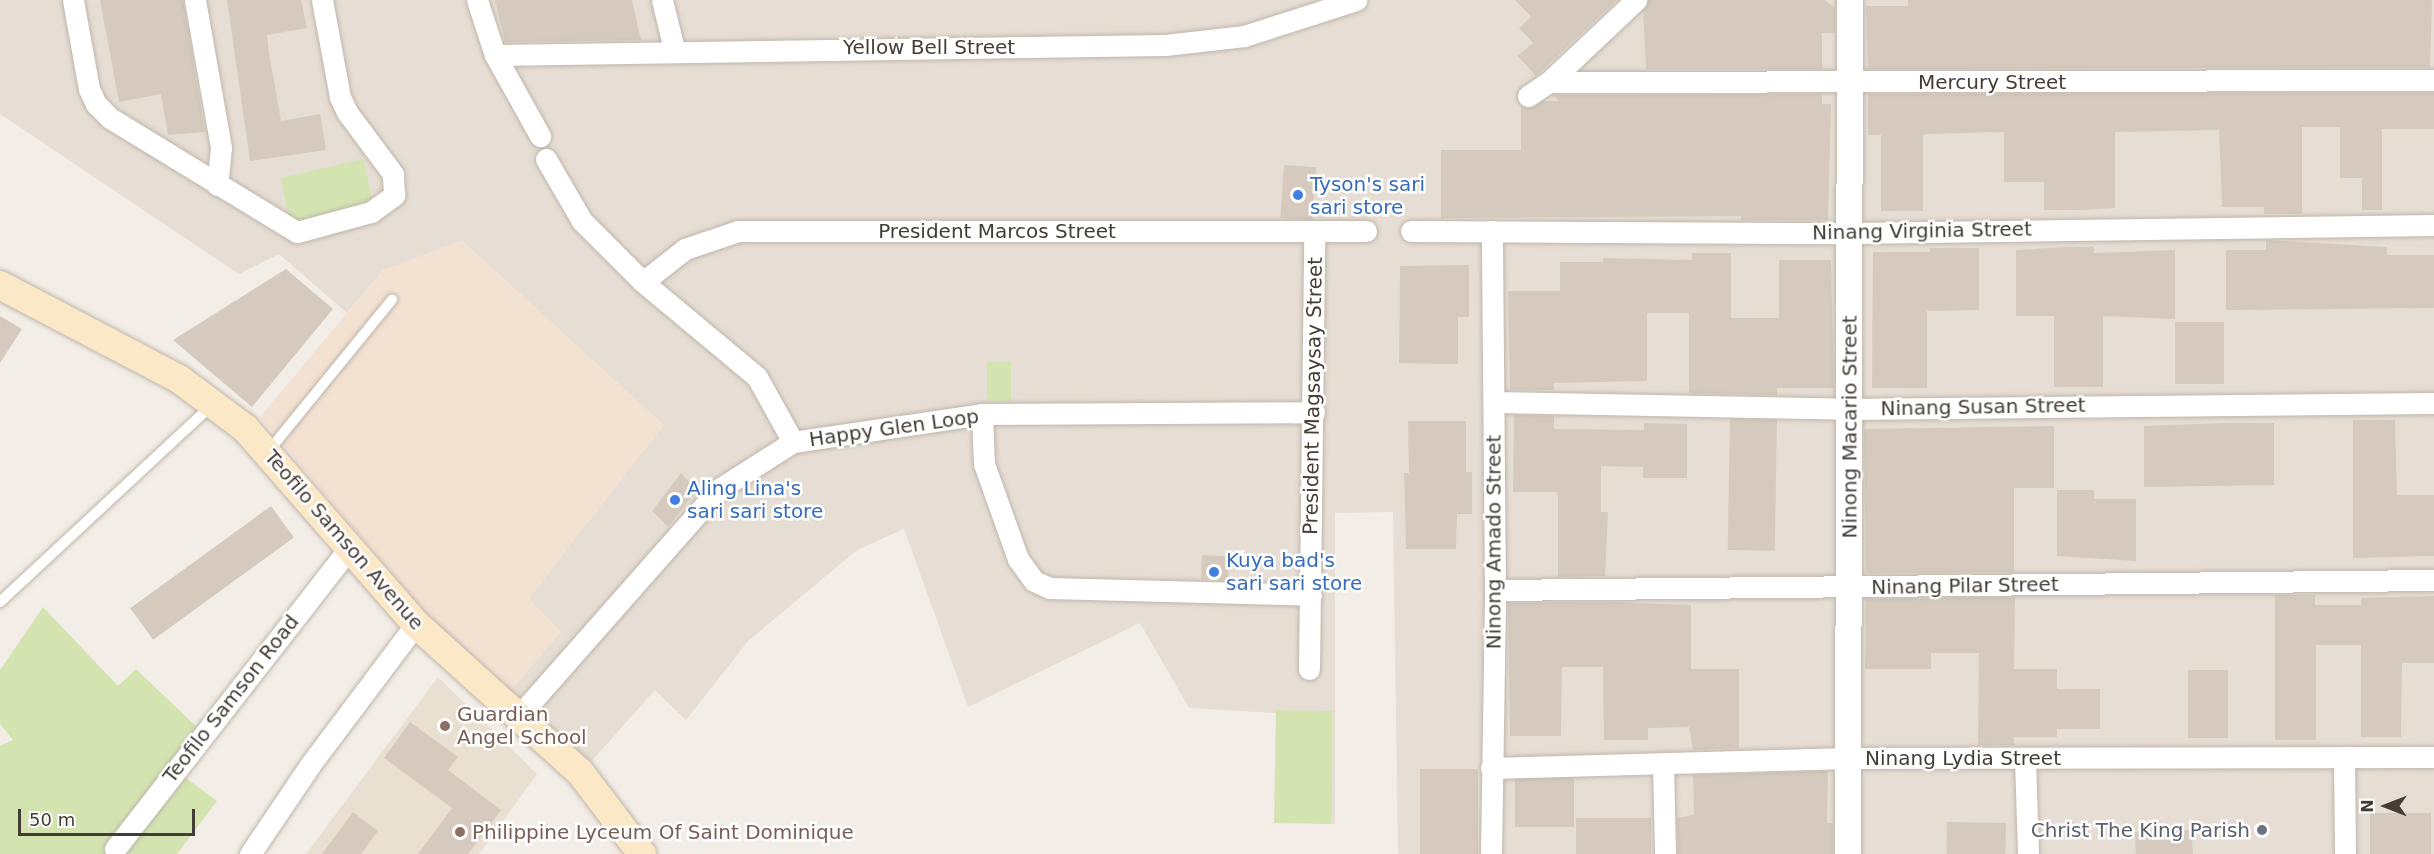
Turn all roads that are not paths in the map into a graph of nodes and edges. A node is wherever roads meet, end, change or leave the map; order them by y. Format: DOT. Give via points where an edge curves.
graph roads {
  1 [pos="73,0"];
  2 [pos="195,0"];
  3 [pos="322,0"];
  4 [pos="477,0"];
  5 [pos="662,0"];
  6 [pos="1356,0"];
  7 [pos="1636,0"];
  8 [pos="1850,0"];
  9 [pos="674,50"];
  10 [pos="495,55"];
  11 [pos="2434,80"];
  12 [pos="1549,82"];
  13 [pos="1851,82"];
  14 [pos="1528,96"];
  15 [pos="540,136"];
  16 [pos="546,159"];
  17 [pos="218,185"];
  18 [pos="2434,225"];
  19 [pos="1314,231"];
  20 [pos="1366,231"];
  21 [pos="1411,231"];
  22 [pos="1492,231"];
  23 [pos="1850,233"];
  24 [pos="643,282"];
  25 [pos="0,285"];
  26 [pos="392,300"];
  27 [pos="1495,402"];
  28 [pos="2434,402"];
  29 [pos="215,403"];
  30 [pos="1849,409"];
  31 [pos="1314,412"];
  32 [pos="982,414"];
  33 [pos="793,442"];
  34 [pos="267,453"];
  35 [pos="348,550"];
  36 [pos="2434,580"];
  37 [pos="1851,587"];
  38 [pos="1496,590"];
  39 [pos="1311,595"];
  40 [pos="0,602"];
  41 [pos="416,624"];
  42 [pos="1309,669"];
  43 [pos="518,717"];
  44 [pos="2344,757"];
  45 [pos="2434,757"];
  46 [pos="1848,758"];
  47 [pos="2025,758"];
  48 [pos="1664,763"];
  49 [pos="1491,768"];
  50 [pos="115,849"];
  51 [pos="250,854"];
  52 [pos="642,854"];
  53 [pos="1491,854"];
  54 [pos="1665,854"];
  55 [pos="1848,854"];
  56 [pos="2028,854"];
  57 [pos="2345,854"];
  1 -- 17 [label="street" via="89,89 96,104 110,118"];
  2 -- 17 [label="street" via="221,148"];
  3 -- 17 [label="street" via="340,97 393,174 394,195 370,212 297,232"];
  4 -- 10 [label="street"];
  5 -- 9 [label="street"];
  6 -- 9 [label="street, Yellow Bell Street" via="1244,36 1165,45"];
  7 -- 12 [label="street"];
  8 -- 13 [label="street, Ninong Macario Street"];
  9 -- 10 [label="street, Yellow Bell Street"];
  10 -- 15 [label="street"];
  11 -- 13 [label="street, Mercury Street"];
  12 -- 13 [label="street, Mercury Street"];
  12 -- 14 [label="street"];
  13 -- 23 [label="street, Ninong Macario Street"];
  16 -- 24 [label="street" via="582,221"];
  18 -- 23 [label="street, Ninang Virginia Street"];
  19 -- 20 [label="street, President Marcos Street"];
  19 -- 24 [label="street, President Marcos Street" via="738,231 685,249"];
  19 -- 31 [label="street, President Magsaysay Street"];
  21 -- 22 [label="street, Ninang Virginia Street"];
  22 -- 23 [label="street, Ninang Virginia Street"];
  22 -- 27 [label="street, Ninong Amado Street"];
  23 -- 30 [label="street, Ninong Macario Street"];
  24 -- 33 [label="street" via="757,377"];
  25 -- 29 [label="main road, Teofilo Samson Avenue" via="134,353"];
  26 -- 34 [label="lane"];
  27 -- 30 [label="street, Ninang Susan Street"];
  27 -- 38 [label="street, Ninong Amado Street"];
  28 -- 30 [label="street, Ninang Susan Street"];
  29 -- 34 [label="main road, Teofilo Samson Avenue"];
  29 -- 40 [label="lane"];
  30 -- 37 [label="street, Ninong Macario Street"];
  31 -- 32 [label="street, Happy Glen Loop"];
  31 -- 39 [label="street, President Magsaysay Street"];
  32 -- 33 [label="street, Happy Glen Loop"];
  32 -- 39 [label="street" via="984,464 1018,559 1034,581 1050,588"];
  33 -- 43 [label="street, Happy Glen Loop" via="719,489"];
  34 -- 35 [label="main road, Teofilo Samson Avenue"];
  35 -- 41 [label="main road, Teofilo Samson Avenue"];
  35 -- 50 [label="street, Teofilo Samson Road"];
  36 -- 37 [label="street, Ninang Pilar Street"];
  37 -- 38 [label="street, Ninang Pilar Street"];
  37 -- 46 [label="street, Ninong Macario Street"];
  38 -- 49 [label="street, Ninong Amado Street"];
  39 -- 42 [label="street, President Magsaysay Street"];
  41 -- 43 [label="main road, Teofilo Samson Avenue"];
  41 -- 51 [label="street" via="310,765"];
  43 -- 52 [label="main road, Teofilo Samson Avenue" via="580,772"];
  44 -- 45 [label="street, Ninang Lydia Street"];
  44 -- 47 [label="street, Ninang Lydia Street"];
  44 -- 57 [label="street"];
  46 -- 47 [label="street, Ninang Lydia Street"];
  46 -- 48 [label="street, Ninang Lydia Street"];
  46 -- 55 [label="street, Ninong Macario Street"];
  47 -- 56 [label="street"];
  48 -- 49 [label="street, Ninang Lydia Street"];
  48 -- 54 [label="street"];
  49 -- 53 [label="street, Ninong Amado Street"];
}
